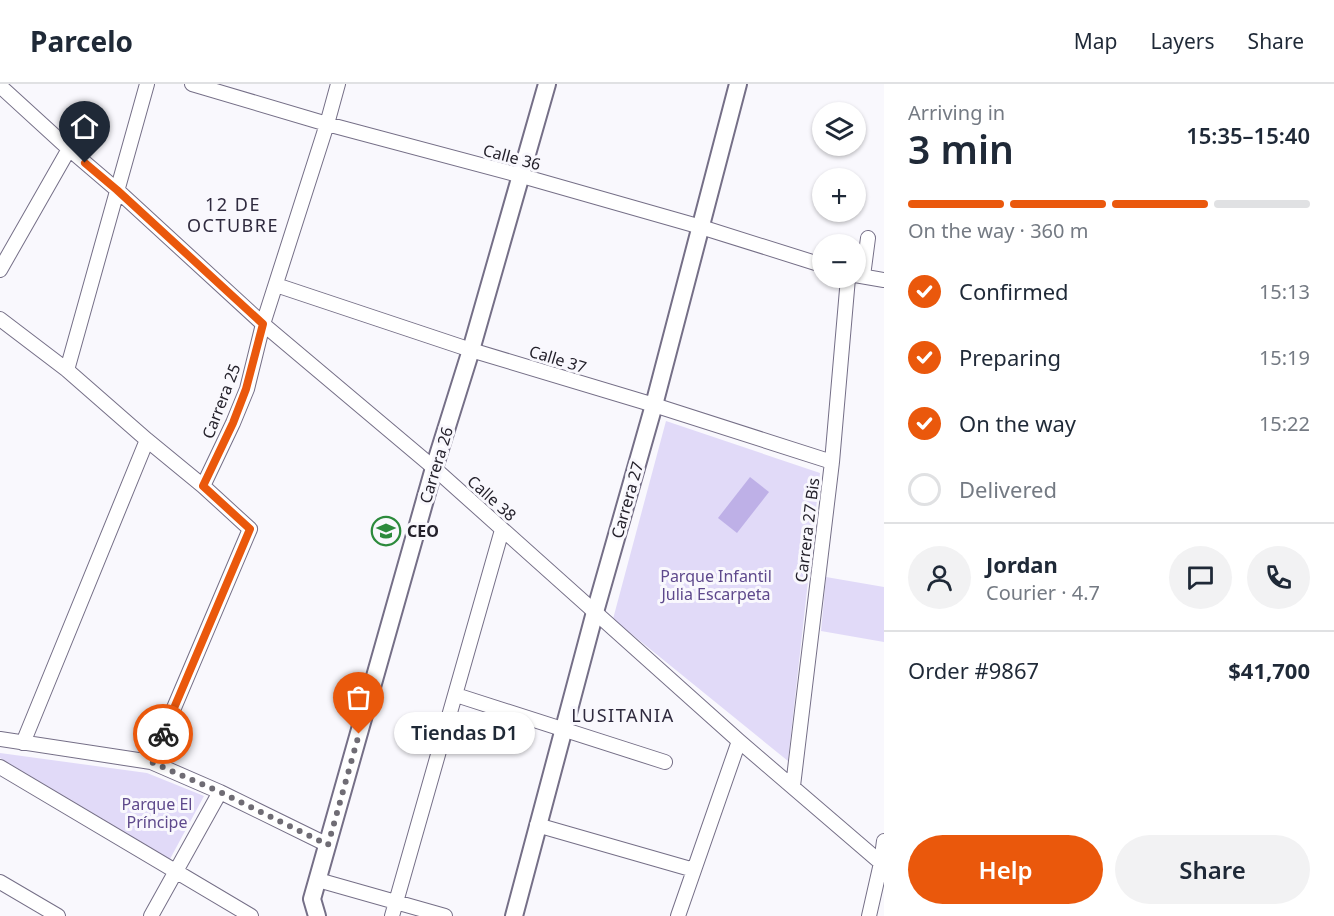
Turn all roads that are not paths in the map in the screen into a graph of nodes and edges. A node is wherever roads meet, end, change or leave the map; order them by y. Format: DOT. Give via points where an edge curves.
graph roads {
  1 [pos="147,84"];
  2 [pos="192,84"];
  3 [pos="338,84"];
  4 [pos="547,84"];
  5 [pos="738,84"];
  6 [pos="1,88"];
  7 [pos="327,124"];
  8 [pos="69,149"];
  9 [pos="522,176"];
  10 [pos="117,190"];
  11 [pos="701,227"];
  12 [pos="868,238"];
  13 [pos="866,244"];
  14 [pos="812,262"];
  15 [pos="0,270"];
  16 [pos="866,278"];
  17 [pos="884,280"];
  18 [pos="276,285"];
  19 [pos="854,288"];
  20 [pos="0,319"];
  21 [pos="263,324"];
  22 [pos="471,350"];
  23 [pos="67,370"];
  24 [pos="654,405"];
  25 [pos="147,441"];
  26 [pos="832,462"];
  27 [pos="434,468"];
  28 [pos="203,486"];
  29 [pos="502,530"];
  30 [pos="595,612"];
  31 [pos="456,695"];
  32 [pos="564,730"];
  33 [pos="0,739"];
  34 [pos="739,741"];
  35 [pos="23,743"];
  36 [pos="151,762"];
  37 [pos="665,762"];
  38 [pos="0,766"];
  39 [pos="793,786"];
  40 [pos="220,792"];
  41 [pos="537,825"];
  42 [pos="884,842"];
  43 [pos="328,845"];
  44 [pos="882,863"];
  45 [pos="694,870"];
  46 [pos="175,872"];
  47 [pos="318,880"];
  48 [pos="0,882"];
  49 [pos="312,899"];
  50 [pos="394,909"];
  51 [pos="58,916"];
  52 [pos="151,916"];
  53 [pos="251,916"];
  54 [pos="307,916"];
  55 [pos="317,916"];
  56 [pos="445,916"];
  57 [pos="514,916"];
  58 [pos="678,916"];
  59 [pos="869,916"];
  1 -- 10 [label="street"];
  2 -- 7 [label="street, Calle 36"];
  3 -- 7 [label="street, Carrera 25"];
  4 -- 9 [label="street, Carrera 26"];
  5 -- 11 [label="street, Carrera 27"];
  6 -- 8 [label="street, Calle 38"];
  7 -- 9 [label="street, Calle 36"];
  7 -- 18 [label="street, Carrera 25"];
  8 -- 10 [label="street, Calle 38"];
  8 -- 15 [label="street"];
  9 -- 11 [label="street, Calle 36"];
  9 -- 22 [label="street, Carrera 26"];
  10 -- 21 [label="street, Calle 38"];
  10 -- 23 [label="street"];
  11 -- 14 [label="street, Calle 36"];
  11 -- 24 [label="street, Carrera 27"];
  12 -- 13 [label="street, Carrera 27 Bis"];
  16 -- 17 [label="street"];
  18 -- 21 [label="street, Carrera 25"];
  18 -- 22 [label="street, Calle 37"];
  19 -- 26 [label="street, Carrera 27 Bis"];
  20 -- 23 [label="street"];
  21 -- 27 [label="street, Calle 38"];
  21 -- 28 [label="street, Carrera 25" via="246,389"];
  22 -- 24 [label="street, Calle 37"];
  22 -- 27 [label="street, Carrera 26"];
  23 -- 25 [label="street"];
  24 -- 26 [label="street, Calle 37"];
  24 -- 30 [label="street, Carrera 27"];
  25 -- 28 [label="street"];
  25 -- 35 [label="street"];
  26 -- 39 [label="street, Carrera 27 Bis"];
  27 -- 29 [label="street, Calle 38"];
  27 -- 43 [label="street, Carrera 26"];
  28 -- 36 [label="street" via="250,529"];
  29 -- 30 [label="street, Calle 38"];
  29 -- 31 [label="street"];
  30 -- 32 [label="street, Carrera 27"];
  30 -- 34 [label="street, Calle 38"];
  31 -- 32 [label="street"];
  31 -- 50 [label="street"];
  32 -- 37 [label="street"];
  32 -- 41 [label="street, Carrera 27"];
  33 -- 35 [label="street"];
  34 -- 39 [label="street, Calle 38"];
  34 -- 45 [label="street"];
  35 -- 36 [label="street"];
  36 -- 40 [label="street"];
  38 -- 46 [label="street"];
  39 -- 44 [label="street, Calle 38"];
  40 -- 43 [label="street"];
  40 -- 46 [label="street"];
  41 -- 45 [label="street"];
  41 -- 57 [label="street, Carrera 27"];
  42 -- 44 [label="street"];
  43 -- 47 [label="street, Carrera 26"];
  44 -- 59 [label="street"];
  45 -- 58 [label="street"];
  46 -- 52 [label="street"];
  46 -- 53 [label="street"];
  47 -- 49 [label="street, Carrera 26"];
  47 -- 50 [label="street"];
  48 -- 51 [label="street"];
  49 -- 54 [label="street, Carrera 26"];
  49 -- 55 [label="street"];
  50 -- 56 [label="street"];
}
